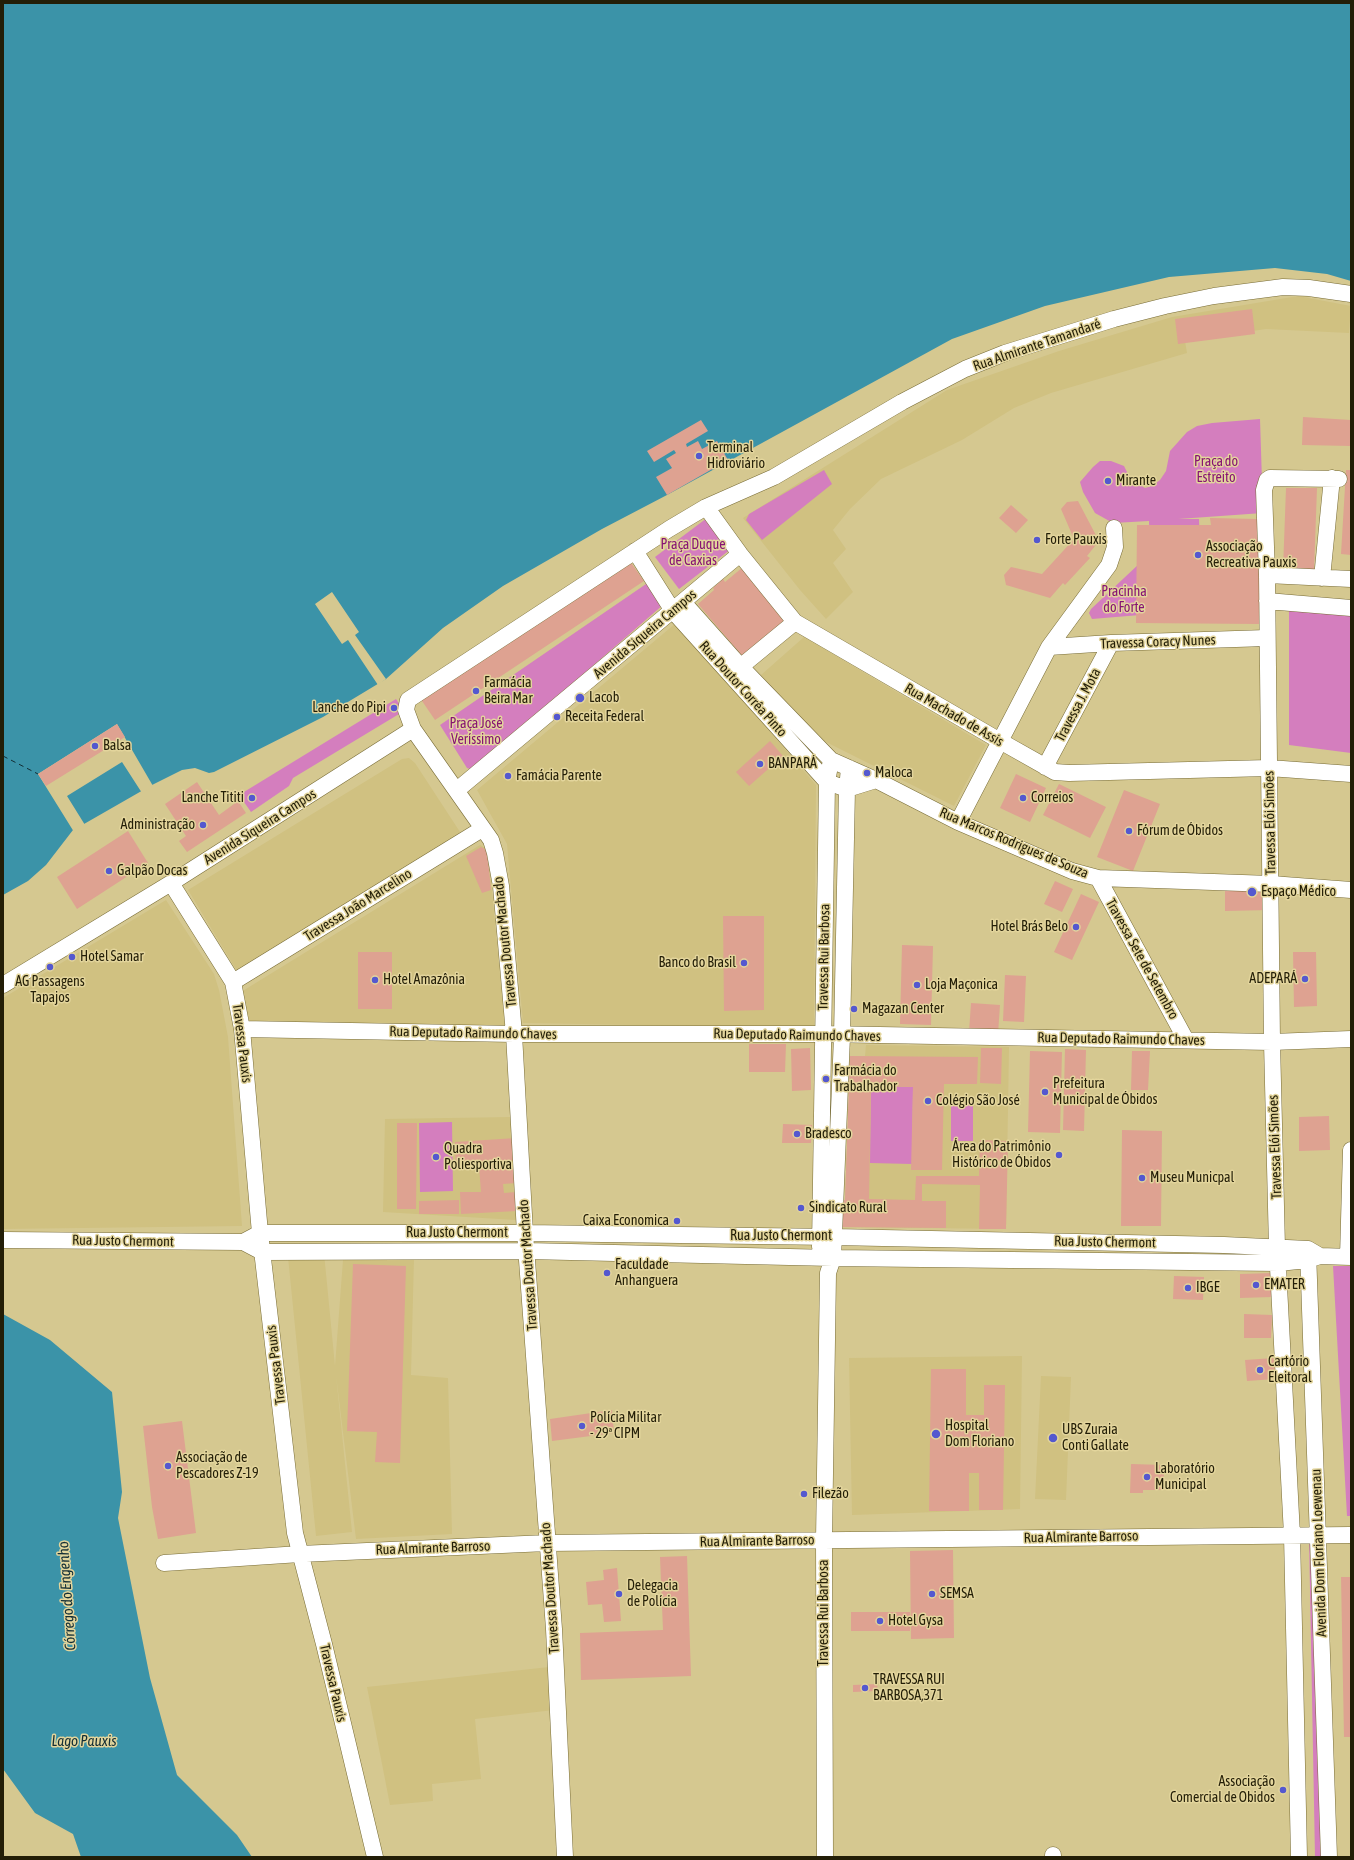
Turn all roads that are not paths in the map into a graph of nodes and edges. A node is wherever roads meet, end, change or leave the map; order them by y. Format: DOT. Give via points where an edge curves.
graph roads {
  1 [pos="1351,294"];
  2 [pos="706,507"];
  3 [pos="1114,528"];
  4 [pos="635,551"];
  5 [pos="740,554"];
  6 [pos="1267,575"];
  7 [pos="1322,578"];
  8 [pos="1351,579"];
  9 [pos="1267,601"];
  10 [pos="678,606"];
  11 [pos="1351,608"];
  12 [pos="795,622"];
  13 [pos="1267,638"];
  14 [pos="1111,643"];
  15 [pos="1049,647"];
  16 [pos="735,671"];
  17 [pos="413,729"];
  18 [pos="1000,741"];
  19 [pos="831,760"];
  20 [pos="1045,767"];
  21 [pos="849,768"];
  22 [pos="1269,768"];
  23 [pos="1351,774"];
  24 [pos="876,780"];
  25 [pos="827,782"];
  26 [pos="846,789"];
  27 [pos="456,790"];
  28 [pos="958,822"];
  29 [pos="482,828"];
  30 [pos="1098,878"];
  31 [pos="171,883"];
  32 [pos="1271,884"];
  33 [pos="1351,890"];
  34 [pos="233,982"];
  35 [pos="3,985"];
  36 [pos="242,1029"];
  37 [pos="514,1034"];
  38 [pos="823,1034"];
  39 [pos="842,1036"];
  40 [pos="1351,1039"];
  41 [pos="1186,1040"];
  42 [pos="1272,1042"];
  43 [pos="1351,1150"];
  44 [pos="260,1233"];
  45 [pos="525,1233"];
  46 [pos="827,1237"];
  47 [pos="3,1240"];
  48 [pos="244,1242"];
  49 [pos="527,1251"];
  50 [pos="262,1252"];
  51 [pos="1278,1255"];
  52 [pos="1312,1255"];
  53 [pos="1349,1257"];
  54 [pos="827,1263"];
  55 [pos="1292,1535"];
  56 [pos="1319,1535"];
  57 [pos="1351,1535"];
  58 [pos="824,1540"];
  59 [pos="547,1543"];
  60 [pos="300,1554"];
  61 [pos="164,1563"];
  62 [pos="375,1857"];
  63 [pos="565,1857"];
  64 [pos="825,1857"];
  65 [pos="1300,1857"];
  66 [pos="1329,1857"];
  1 -- 2 [label="street, Rua Almirante Tamandaré" via="1283,287 1214,296 1114,319 1026,346 965,369 774,477"];
  2 -- 4 [label="street"];
  2 -- 5 [label="street, Rua Machado de Assis"];
  3 -- 15 [label="street" via="1115,547 1109,565"];
  4 -- 10 [label="street, Rua Doutor Corrêa Pinto"];
  4 -- 17 [label="street, Travessa Doutor Machado" via="408,700 406,710"];
  5 -- 10 [label="street, Avenida Siqueira Campos"];
  5 -- 12 [label="street, Rua Machado de Assis"];
  6 -- 7 [label="street"];
  6 -- 7 [label="street, Travessa Elói Simões" via="1264,490 1267,480 1336,479"];
  6 -- 9 [label="street, Travessa Elói Simões"];
  7 -- 8 [label="street"];
  9 -- 11 [label="street"];
  9 -- 13 [label="street, Travessa Elói Simões"];
  10 -- 16 [label="street, Rua Doutor Corrêa Pinto"];
  10 -- 27 [label="street, Avenida Siqueira Campos"];
  12 -- 16 [label="street"];
  12 -- 18 [label="street, Rua Machado de Assis"];
  13 -- 14 [label="street, Travessa Coracy Nunes"];
  13 -- 22 [label="street, Travessa Elói Simões"];
  14 -- 15 [label="street, Travessa Coracy Nunes"];
  14 -- 20 [label="street, Travessa J. Mota"];
  15 -- 18 [label="street"];
  16 -- 19 [label="street, Rua Doutor Corrêa Pinto"];
  16 -- 25 [label="street, Rua Doutor Corrêa Pinto"];
  17 -- 27 [label="street, Travessa Doutor Machado"];
  17 -- 31 [label="street, Avenida Siqueira Campos"];
  18 -- 20 [label="street, Rua Machado de Assis"];
  18 -- 28 [label="street"];
  19 -- 21 [label="street, Rua Marcos Rodrigues de Souza"];
  19 -- 25 [label="street, Travessa Rui Barbosa"];
  20 -- 22 [label="street, Rua Machado de Assis" via="1062,773"];
  21 -- 24 [label="street, Rua Marcos Rodrigues de Souza"];
  21 -- 26 [label="street, Travessa Rui Barbosa"];
  22 -- 23 [label="street, Rua Machado de Assis"];
  22 -- 32 [label="street, Travessa Elói Simões"];
  24 -- 26 [label="street"];
  24 -- 28 [label="street, Rua Marcos Rodrigues de Souza"];
  25 -- 26 [label="street, Rua Doutor Corrêa Pinto"];
  25 -- 38 [label="street, Travessa Rui Barbosa"];
  26 -- 39 [label="street, Travessa Rui Barbosa"];
  27 -- 29 [label="street, Travessa Doutor Machado"];
  28 -- 30 [label="street, Rua Marcos Rodrigues de Souza" via="1072,871"];
  29 -- 34 [label="street, Travessa João Marcelino"];
  29 -- 37 [label="street, Travessa Doutor Machado" via="493,846 502,886"];
  30 -- 32 [label="street, Rua Marcos Rodrigues de Souza"];
  30 -- 41 [label="street, Travessa Sete de Setembro"];
  31 -- 34 [label="street, Travessa Pauxis"];
  31 -- 35 [label="street, Avenida Siqueira Campos"];
  32 -- 33 [label="street, Rua Marcos Rodrigues de Souza"];
  32 -- 42 [label="street, Travessa Elói Simões"];
  34 -- 36 [label="street, Travessa Pauxis"];
  36 -- 37 [label="street, Rua Deputado Raimundo Chaves"];
  36 -- 44 [label="street, Travessa Pauxis"];
  37 -- 38 [label="street, Rua Deputado Raimundo Chaves"];
  37 -- 45 [label="street, Travessa Doutor Machado"];
  38 -- 39 [label="street, Rua Deputado Raimundo Chaves"];
  38 -- 46 [label="street, Travessa Rui Barbosa"];
  39 -- 41 [label="street, Rua Deputado Raimundo Chaves"];
  39 -- 46 [label="street, Travessa Rui Barbosa"];
  40 -- 42 [label="street, Rua Deputado Raimundo Chaves"];
  41 -- 42 [label="street, Rua Deputado Raimundo Chaves"];
  42 -- 51 [label="street, Travessa Elói Simões"];
  43 -- 53 [label="street"];
  44 -- 45 [label="street, Rua Justo Chermont"];
  44 -- 48 [label="street, Rua Justo Chermont"];
  44 -- 50 [label="street, Travessa Pauxis"];
  45 -- 46 [label="street, Rua Justo Chermont"];
  45 -- 49 [label="street, Travessa Doutor Machado"];
  46 -- 51 [label="street, Rua Justo Chermont" via="1224,1245"];
  46 -- 54 [label="street, Travessa Rui Barbosa"];
  47 -- 48 [label="street, Rua Justo Chermont"];
  48 -- 50 [label="street, Rua Justo Chermont"];
  49 -- 50 [label="street, Rua Justo Chermont"];
  49 -- 54 [label="street, Rua Justo Chermont"];
  49 -- 59 [label="street, Travessa Doutor Machado"];
  50 -- 60 [label="street, Travessa Pauxis" via="295,1533"];
  51 -- 52 [label="street, Rua Justo Chermont"];
  51 -- 54 [label="street, Rua Justo Chermont"];
  51 -- 55 [label="street, Avenida Dom Floriano Loewenau"];
  52 -- 53 [label="street, Rua Justo Chermont"];
  52 -- 56 [label="street, Avenida Dom Floriano Loewenau"];
  54 -- 58 [label="street, Travessa Rui Barbosa"];
  55 -- 56 [label="street, Rua Almirante Barroso"];
  55 -- 58 [label="street, Rua Almirante Barroso"];
  55 -- 65 [label="street, Avenida Dom Floriano Loewenau"];
  56 -- 57 [label="street, Rua Almirante Barroso"];
  56 -- 66 [label="street, Avenida Dom Floriano Loewenau"];
  58 -- 59 [label="street, Rua Almirante Barroso"];
  58 -- 64 [label="street, Travessa Rui Barbosa"];
  59 -- 60 [label="street, Rua Almirante Barroso"];
  59 -- 63 [label="street, Travessa Doutor Machado" via="554,1629"];
  60 -- 61 [label="street, Rua Almirante Barroso"];
  60 -- 62 [label="street, Travessa Pauxis"];
}
